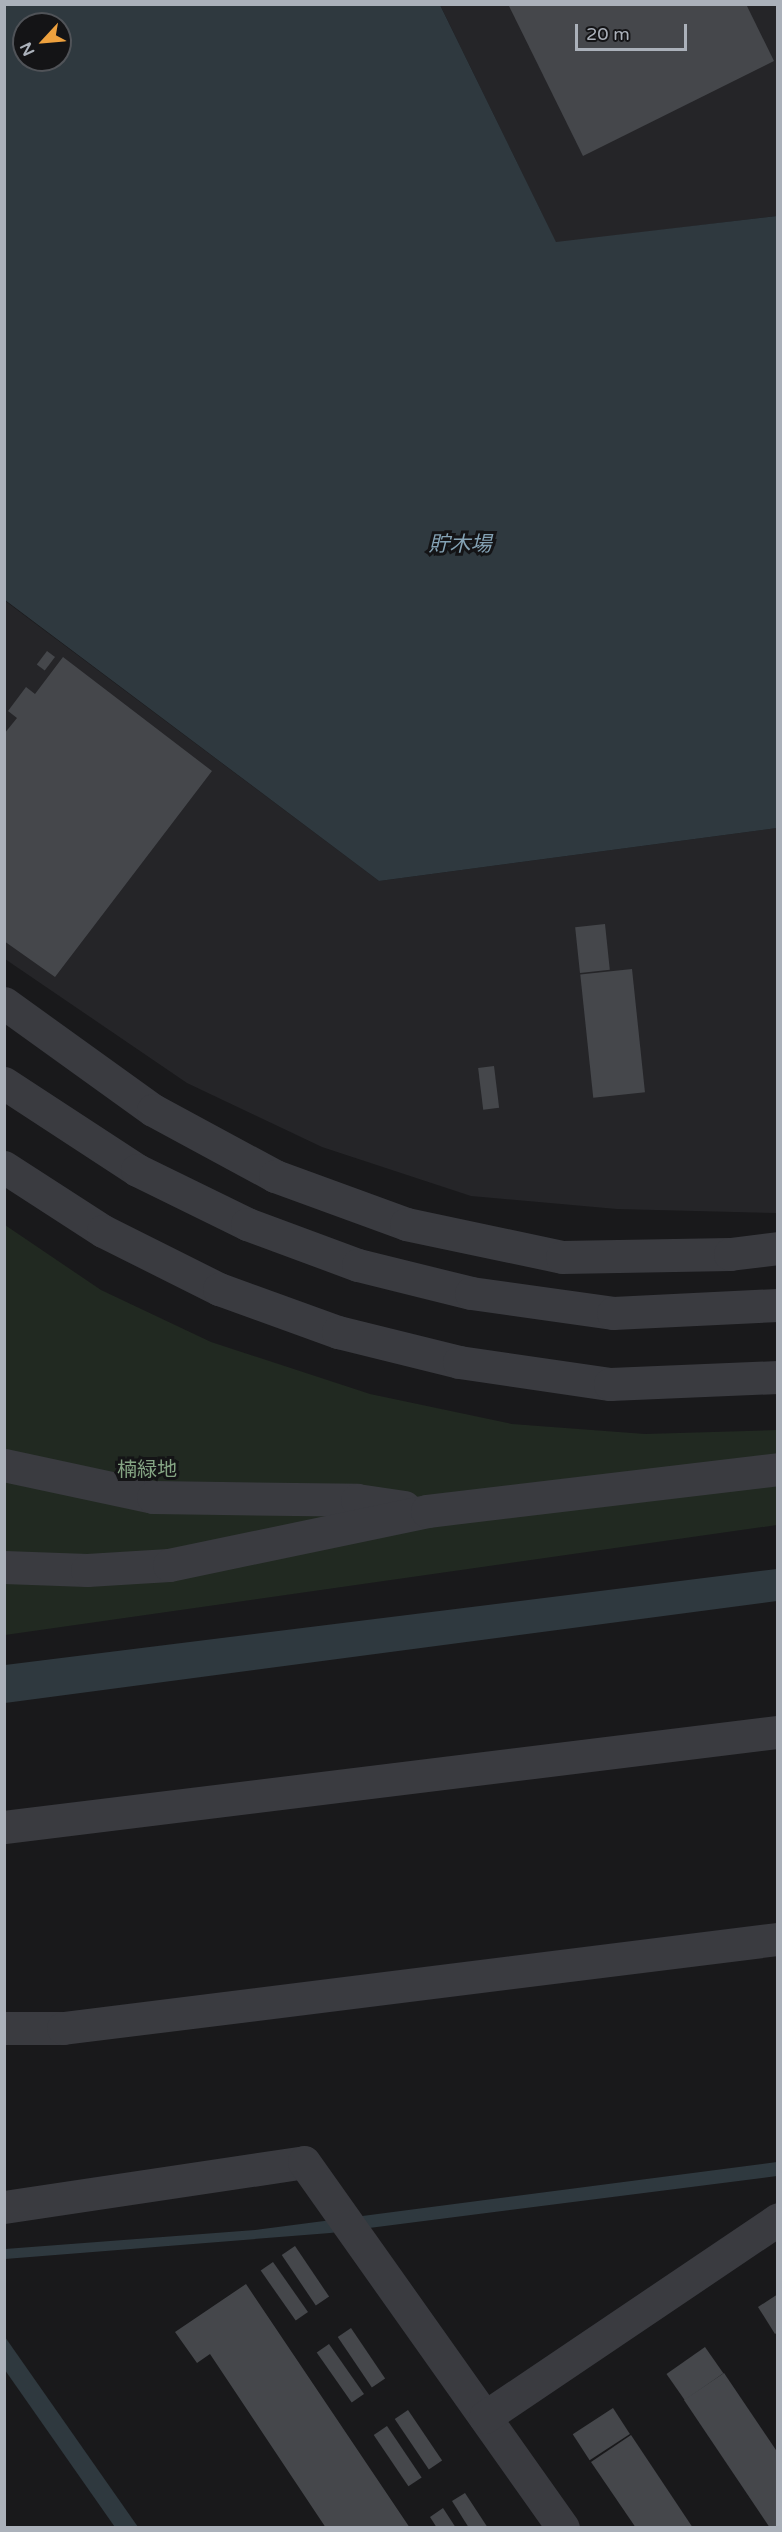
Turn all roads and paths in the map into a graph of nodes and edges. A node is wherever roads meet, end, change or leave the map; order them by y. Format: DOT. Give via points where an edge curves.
graph roads {
  1 [pos="4,1003"];
  2 [pos="4,1083"];
  3 [pos="4,1167"];
  4 [pos="777,1248"];
  5 [pos="777,1305"];
  6 [pos="777,1377"];
  7 [pos="4,1465"];
  8 [pos="777,1469"];
  9 [pos="427,1511"];
  10 [pos="4,1567"];
  11 [pos="777,1732"];
  12 [pos="4,1827"];
  13 [pos="777,1939"];
  14 [pos="4,2028"];
  15 [pos="4,2207"];
  16 [pos="777,2219"];
  17 [pos="485,2417"];
  18 [pos="563,2528"];
  1 -- 4 [label="street" via="153,1110 275,1176 406,1224 562,1257 730,1254"];
  2 -- 5 [label="street" via="137,1170 247,1224 358,1265 471,1293 613,1313"];
  3 -- 6 [label="street" via="103,1231 209,1284 338,1332 459,1362 610,1384"];
  7 -- 9 [label="street" via="153,1497 357,1500"];
  8 -- 9 [label="street"];
  9 -- 10 [label="street" via="169,1565 87,1570"];
  11 -- 12 [label="street"];
  13 -- 14 [label="street" via="63,2028"];
  15 -- 17 [label="street" via="304,2162"];
  16 -- 17 [label="street"];
  17 -- 18 [label="street"];
}
